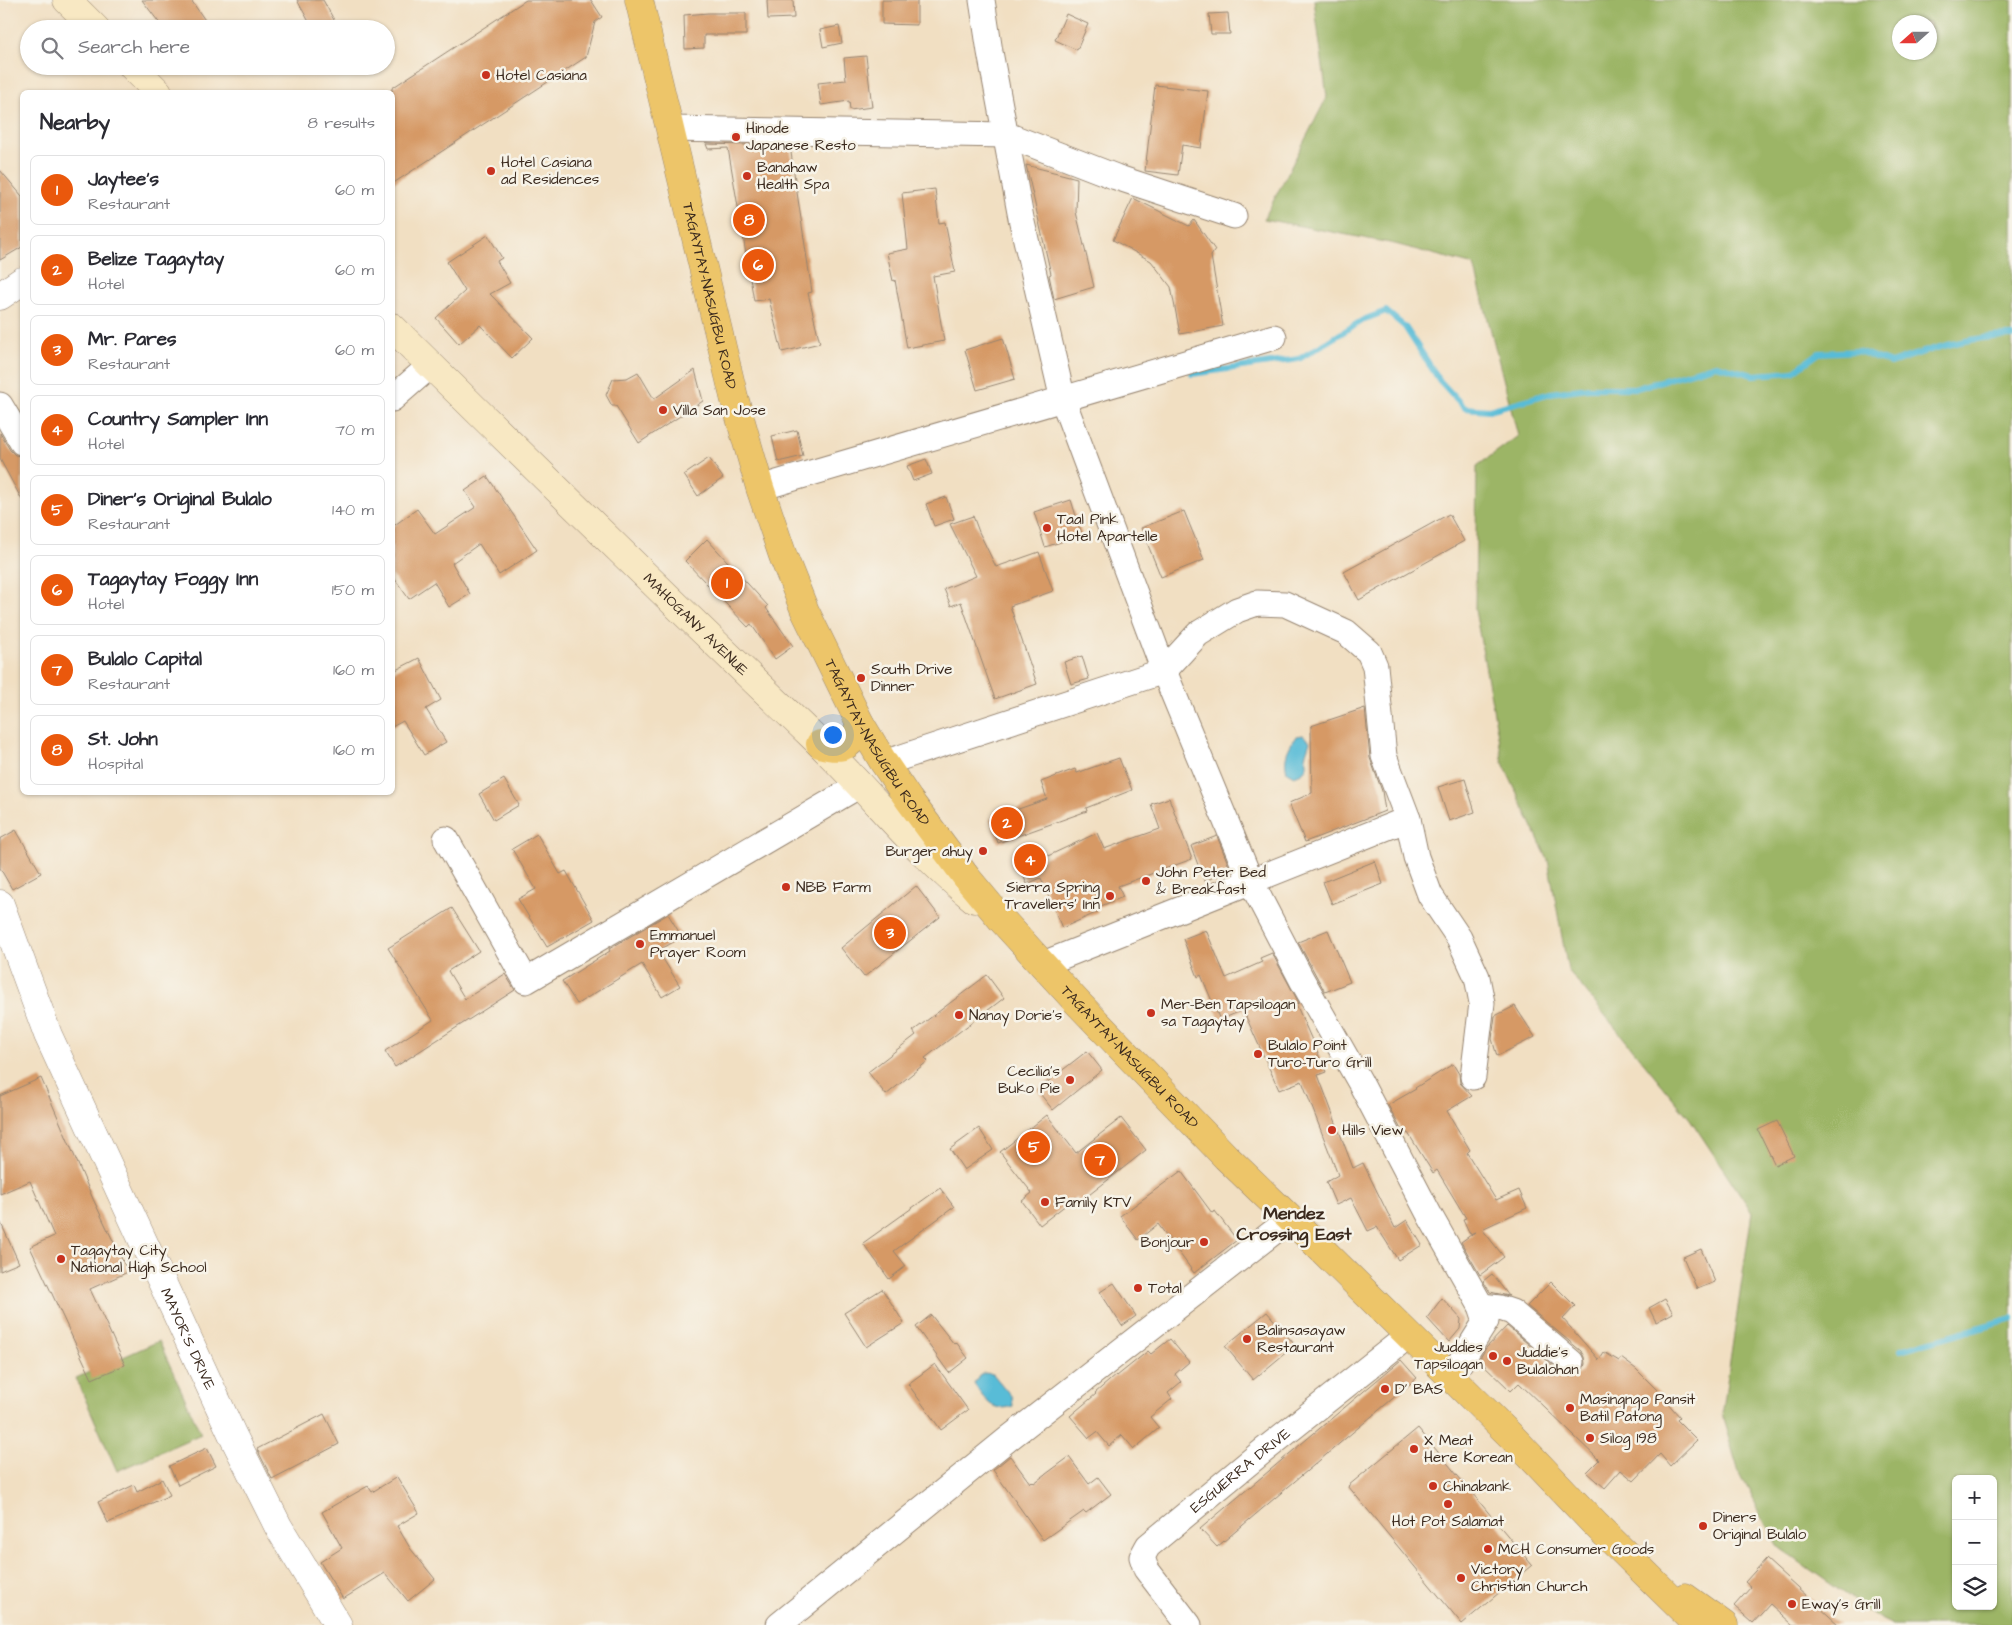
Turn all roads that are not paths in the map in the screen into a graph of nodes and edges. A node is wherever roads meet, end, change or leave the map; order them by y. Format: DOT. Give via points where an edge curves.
graph roads {
  1 [pos="68,0"];
  2 [pos="639,0"];
  3 [pos="982,0"];
  4 [pos="87,20"];
  5 [pos="141,75"];
  6 [pos="156,90"];
  7 [pos="670,129"];
  8 [pos="1007,135"];
  9 [pos="1234,216"];
  10 [pos="20,282"];
  11 [pos="0,296"];
  12 [pos="395,330"];
  13 [pos="1274,337"];
  14 [pos="431,365"];
  15 [pos="395,396"];
  16 [pos="1063,400"];
  17 [pos="0,405"];
  18 [pos="20,439"];
  19 [pos="760,488"];
  20 [pos="1164,671"];
  21 [pos="860,723"];
  22 [pos="820,744"];
  23 [pos="884,762"];
  24 [pos="860,785"];
  25 [pos="1408,819"];
  26 [pos="446,839"];
  27 [pos="1251,882"];
  28 [pos="0,904"];
  29 [pos="1002,920"];
  30 [pos="1042,964"];
  31 [pos="1473,1077"];
  32 [pos="1290,1219"];
  33 [pos="1482,1306"];
  34 [pos="1408,1336"];
  35 [pos="1571,1362"];
  36 [pos="1450,1377"];
  37 [pos="1631,1558"];
  38 [pos="338,1625"];
  39 [pos="780,1625"];
  40 [pos="1189,1625"];
  41 [pos="1679,1625"];
  42 [pos="1698,1625"];
  43 [pos="1724,1625"];
  1 -- 4 [label="main road"];
  2 -- 7 [label="main road, TAGAYTAY-NASUGBU ROAD"];
  3 -- 8 [label="street"];
  5 -- 6 [label="main road"];
  7 -- 8 [label="street"];
  7 -- 19 [label="main road, TAGAYTAY-NASUGBU ROAD" via="734,397"];
  8 -- 9 [label="street" via="1116,177"];
  8 -- 16 [label="street"];
  10 -- 11 [label="street"];
  12 -- 14 [label="main road, MAHOGANY AVENUE"];
  13 -- 16 [label="street"];
  14 -- 15 [label="street"];
  14 -- 22 [label="main road, MAHOGANY AVENUE"];
  16 -- 19 [label="street"];
  16 -- 20 [label="street"];
  17 -- 18 [label="street"];
  19 -- 21 [label="main road, TAGAYTAY-NASUGBU ROAD" via="804,611"];
  20 -- 23 [label="street"];
  20 -- 25 [label="street" via="1198,634 1237,610 1257,603 1285,604 1346,632 1369,652 1375,666 1384,756"];
  20 -- 27 [label="street"];
  21 -- 22 [label="main road" via="851,743 841,748"];
  21 -- 23 [label="main road, TAGAYTAY-NASUGBU ROAD"];
  22 -- 24 [label="main road, MAHOGANY AVENUE"];
  23 -- 29 [label="main road, TAGAYTAY-NASUGBU ROAD" via="941,844"];
  24 -- 26 [label="street" via="526,981"];
  24 -- 29 [label="main road, MAHOGANY AVENUE" via="962,888"];
  25 -- 27 [label="street"];
  25 -- 31 [label="street" via="1416,857 1430,895 1459,938 1477,977 1482,1003"];
  27 -- 30 [label="street"];
  27 -- 33 [label="street" via="1430,1216"];
  28 -- 38 [label="street, MAYOR'S DRIVE" via="48,1036 228,1427 278,1526"];
  29 -- 30 [label="main road, TAGAYTAY-NASUGBU ROAD"];
  30 -- 32 [label="main road, TAGAYTAY-NASUGBU ROAD" via="1200,1131"];
  32 -- 34 [label="main road, TAGAYTAY-NASUGBU ROAD"];
  32 -- 39 [label="street" via="1008,1438"];
  33 -- 35 [label="street" via="1512,1312"];
  33 -- 36 [label="street" via="1486,1321"];
  34 -- 36 [label="main road, TAGAYTAY-NASUGBU ROAD"];
  34 -- 40 [label="street, ESGUERRA DRIVE" via="1148,1546 1142,1557 1146,1569"];
  36 -- 37 [label="main road, TAGAYTAY-NASUGBU ROAD"];
  37 -- 41 [label="main road, TAGAYTAY-NASUGBU ROAD"];
  37 -- 42 [label="main road, TAGAYTAY-NASUGBU ROAD"];
  37 -- 43 [label="main road, TAGAYTAY-NASUGBU ROAD"];
}
